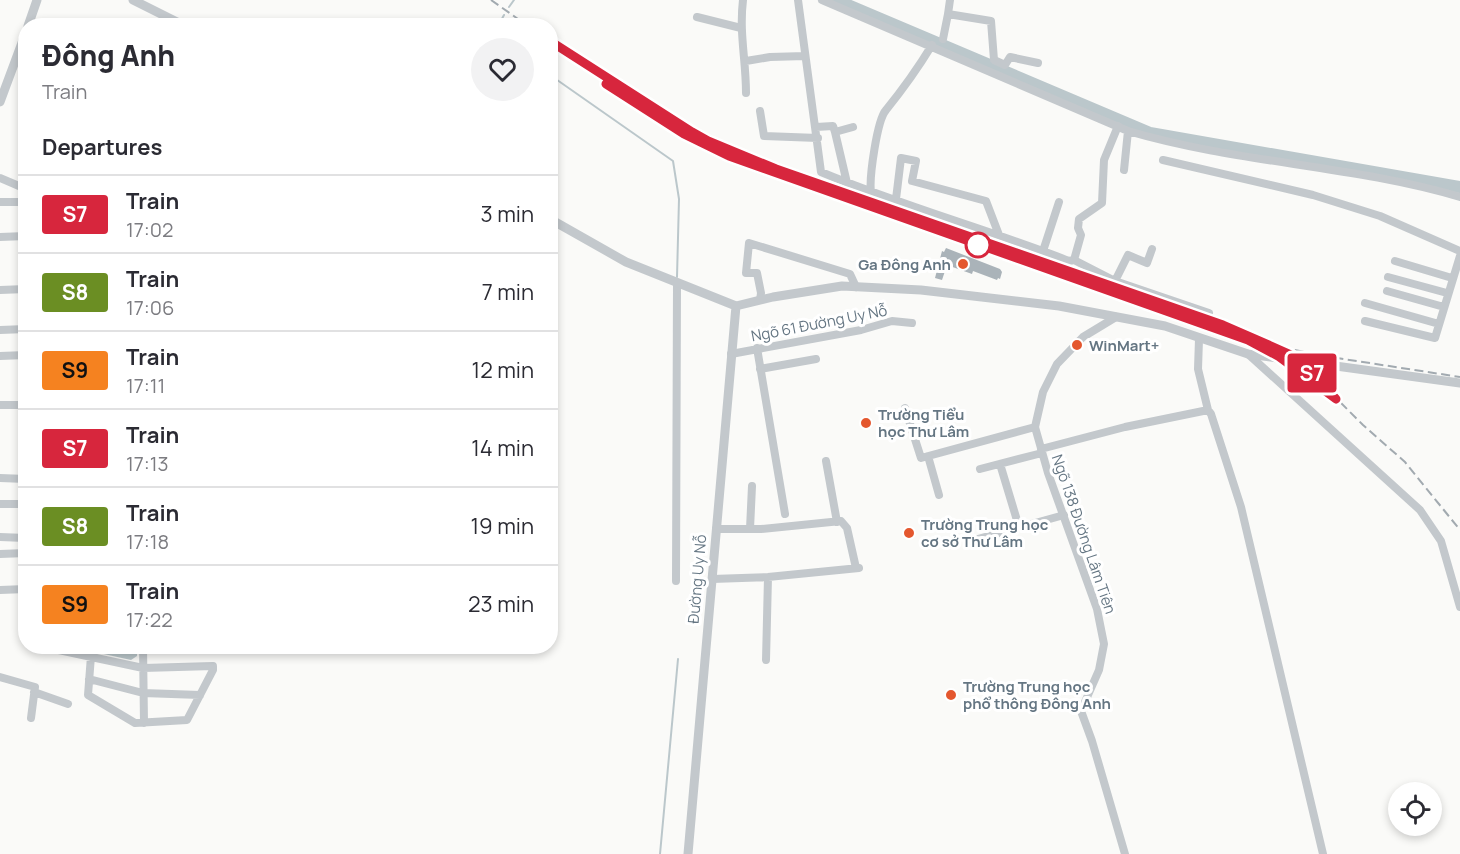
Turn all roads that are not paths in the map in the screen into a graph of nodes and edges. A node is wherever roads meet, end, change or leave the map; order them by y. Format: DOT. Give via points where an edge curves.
graph roads {
  1 [pos="38,0"];
  2 [pos="133,0"];
  3 [pos="743,0"];
  4 [pos="798,0"];
  5 [pos="822,0"];
  6 [pos="950,0"];
  7 [pos="948,14"];
  8 [pos="697,17"];
  9 [pos="31,18"];
  10 [pos="169,18"];
  11 [pos="741,28"];
  12 [pos="943,39"];
  13 [pos="932,45"];
  14 [pos="18,54"];
  15 [pos="805,56"];
  16 [pos="746,61"];
  17 [pos="1038,63"];
  18 [pos="746,93"];
  19 [pos="0,102"];
  20 [pos="760,111"];
  21 [pos="1118,126"];
  22 [pos="816,127"];
  23 [pos="853,127"];
  24 [pos="1128,130"];
  25 [pos="835,132"];
  26 [pos="818,138"];
  27 [pos="1163,160"];
  28 [pos="1124,170"];
  29 [pos="0,178"];
  30 [pos="847,183"];
  31 [pos="18,186"];
  32 [pos="872,192"];
  33 [pos="1460,197"];
  34 [pos="896,199"];
  35 [pos="0,202"];
  36 [pos="18,202"];
  37 [pos="1059,202"];
  38 [pos="558,224"];
  39 [pos="999,235"];
  40 [pos="18,236"];
  41 [pos="0,237"];
  42 [pos="1152,249"];
  43 [pos="1043,251"];
  44 [pos="1460,254"];
  45 [pos="1074,260"];
  46 [pos="1395,261"];
  47 [pos="1388,277"];
  48 [pos="1452,278"];
  49 [pos="1115,281"];
  50 [pos="677,283"];
  51 [pos="856,287"];
  52 [pos="18,289"];
  53 [pos="0,290"];
  54 [pos="1387,291"];
  55 [pos="1447,293"];
  56 [pos="760,300"];
  57 [pos="1365,303"];
  58 [pos="736,306"];
  59 [pos="1444,307"];
  60 [pos="1209,313"];
  61 [pos="1116,317"];
  62 [pos="1365,321"];
  63 [pos="912,323"];
  64 [pos="1439,324"];
  65 [pos="18,329"];
  66 [pos="0,330"];
  67 [pos="1199,339"];
  68 [pos="757,348"];
  69 [pos="731,354"];
  70 [pos="1248,354"];
  71 [pos="18,355"];
  72 [pos="0,356"];
  73 [pos="816,359"];
  74 [pos="760,369"];
  75 [pos="1460,383"];
  76 [pos="0,405"];
  77 [pos="18,405"];
  78 [pos="905,408"];
  79 [pos="1208,410"];
  80 [pos="1035,427"];
  81 [pos="1042,451"];
  82 [pos="928,456"];
  83 [pos="826,460"];
  84 [pos="1000,464"];
  85 [pos="980,469"];
  86 [pos="0,478"];
  87 [pos="18,479"];
  88 [pos="752,486"];
  89 [pos="939,495"];
  90 [pos="0,504"];
  91 [pos="18,504"];
  92 [pos="785,514"];
  93 [pos="1064,515"];
  94 [pos="837,522"];
  95 [pos="1019,527"];
  96 [pos="716,529"];
  97 [pos="750,529"];
  98 [pos="0,537"];
  99 [pos="18,538"];
  100 [pos="967,542"];
  101 [pos="18,553"];
  102 [pos="0,554"];
  103 [pos="768,577"];
  104 [pos="712,579"];
  105 [pos="676,581"];
  106 [pos="18,589"];
  107 [pos="0,590"];
  108 [pos="1460,607"];
  109 [pos="81,654"];
  110 [pos="143,654"];
  111 [pos="91,656"];
  112 [pos="766,660"];
  113 [pos="143,668"];
  114 [pos="0,677"];
  115 [pos="89,679"];
  116 [pos="34,692"];
  117 [pos="143,693"];
  118 [pos="200,695"];
  119 [pos="68,704"];
  120 [pos="31,718"];
  121 [pos="144,723"];
  122 [pos="688,854"];
  123 [pos="1125,854"];
  124 [pos="1323,854"];
  1 -- 9 [label="street"];
  2 -- 10 [label="street"];
  3 -- 11 [label="street"];
  4 -- 15 [label="street"];
  5 -- 13 [label="street"];
  6 -- 7 [label="street"];
  7 -- 12 [label="street"];
  7 -- 17 [label="street" via="991,21 994,60 1005,65 1010,57"];
  8 -- 11 [label="street"];
  11 -- 16 [label="street"];
  13 -- 21 [label="street"];
  13 -- 32 [label="street" via="912,78 885,110 870,182"];
  14 -- 19 [label="street"];
  15 -- 16 [label="street"];
  15 -- 22 [label="street"];
  16 -- 18 [label="street"];
  20 -- 26 [label="street" via="764,136"];
  21 -- 24 [label="street"];
  21 -- 45 [label="street" via="1104,160 1102,203 1079,219 1081,235"];
  22 -- 25 [label="street" via="833,126"];
  22 -- 26 [label="street"];
  23 -- 25 [label="street"];
  24 -- 28 [label="street"];
  24 -- 33 [label="street" via="1188,145 1401,182"];
  25 -- 30 [label="street"];
  26 -- 30 [label="street" via="821,172"];
  27 -- 44 [label="street" via="1313,195 1380,216"];
  29 -- 31 [label="street"];
  30 -- 32 [label="street"];
  32 -- 34 [label="street"];
  34 -- 39 [label="street"];
  34 -- 39 [label="street" via="901,158 916,161 912,181 986,201"];
  35 -- 36 [label="street"];
  37 -- 43 [label="street"];
  38 -- 50 [label="street" via="626,262"];
  39 -- 43 [label="street"];
  40 -- 41 [label="street"];
  42 -- 49 [label="street" via="1147,263 1128,255"];
  43 -- 45 [label="street"];
  44 -- 48 [label="street"];
  45 -- 49 [label="street"];
  46 -- 48 [label="street"];
  47 -- 55 [label="street"];
  48 -- 55 [label="street"];
  49 -- 60 [label="street"];
  50 -- 58 [label="street"];
  50 -- 105 [label="street"];
  51 -- 56 [label="street"];
  51 -- 56 [label="street" via="850,274 749,243 746,273 757,273"];
  51 -- 61 [label="street" via="921,290 1059,306"];
  52 -- 53 [label="street"];
  54 -- 59 [label="street"];
  55 -- 59 [label="street"];
  56 -- 58 [label="street"];
  57 -- 64 [label="street"];
  58 -- 69 [label="street, Đường Uy Nỗ"];
  59 -- 64 [label="street"];
  61 -- 67 [label="street" via="1165,326"];
  61 -- 80 [label="street, Ngõ 138 Đường Lâm Tiên" via="1083,337 1057,363 1043,392"];
  62 -- 64 [label="street" via="1435,338"];
  63 -- 68 [label="street, Ngõ 61 Đường Uy Nỗ" via="892,321"];
  65 -- 66 [label="street"];
  67 -- 70 [label="street"];
  67 -- 79 [label="street" via="1198,369"];
  68 -- 69 [label="street, Ngõ 61 Đường Uy Nỗ"];
  68 -- 74 [label="street"];
  69 -- 96 [label="street, Đường Uy Nỗ"];
  70 -- 75 [label="street"];
  70 -- 108 [label="street" via="1420,510 1441,542"];
  71 -- 72 [label="street"];
  73 -- 74 [label="street"];
  74 -- 92 [label="street"];
  76 -- 77 [label="street"];
  78 -- 82 [label="street" via="921,458"];
  79 -- 81 [label="street" via="1092,435"];
  79 -- 124 [label="street" via="1214,418 1241,507"];
  80 -- 81 [label="street, Ngõ 138 Đường Lâm Tiên"];
  80 -- 82 [label="street"];
  81 -- 84 [label="street"];
  81 -- 93 [label="street, Ngõ 138 Đường Lâm Tiên"];
  82 -- 89 [label="street"];
  83 -- 94 [label="street"];
  84 -- 85 [label="street"];
  84 -- 95 [label="street"];
  86 -- 87 [label="street"];
  88 -- 97 [label="street"];
  90 -- 91 [label="street"];
  93 -- 95 [label="street"];
  93 -- 123 [label="street, Ngõ 138 Đường Lâm Tiên" via="1097,609 1104,644 1099,670 1081,711"];
  94 -- 97 [label="street"];
  94 -- 103 [label="street" via="847,528 858,568"];
  95 -- 100 [label="street"];
  96 -- 97 [label="street"];
  96 -- 104 [label="street, Đường Uy Nỗ"];
  98 -- 99 [label="street"];
  101 -- 102 [label="street"];
  103 -- 104 [label="street"];
  103 -- 112 [label="street"];
  104 -- 122 [label="street, Đường Uy Nỗ"];
  106 -- 107 [label="street"];
  109 -- 111 [label="street"];
  110 -- 113 [label="street"];
  111 -- 113 [label="street"];
  111 -- 115 [label="street"];
  113 -- 117 [label="street"];
  113 -- 118 [label="street" via="213,666"];
  114 -- 116 [label="street" via="33,685"];
  115 -- 117 [label="street"];
  115 -- 121 [label="street" via="88,695 135,723"];
  116 -- 119 [label="street"];
  116 -- 120 [label="street"];
  117 -- 118 [label="street"];
  117 -- 121 [label="street"];
  118 -- 121 [label="street" via="187,720"];
}
